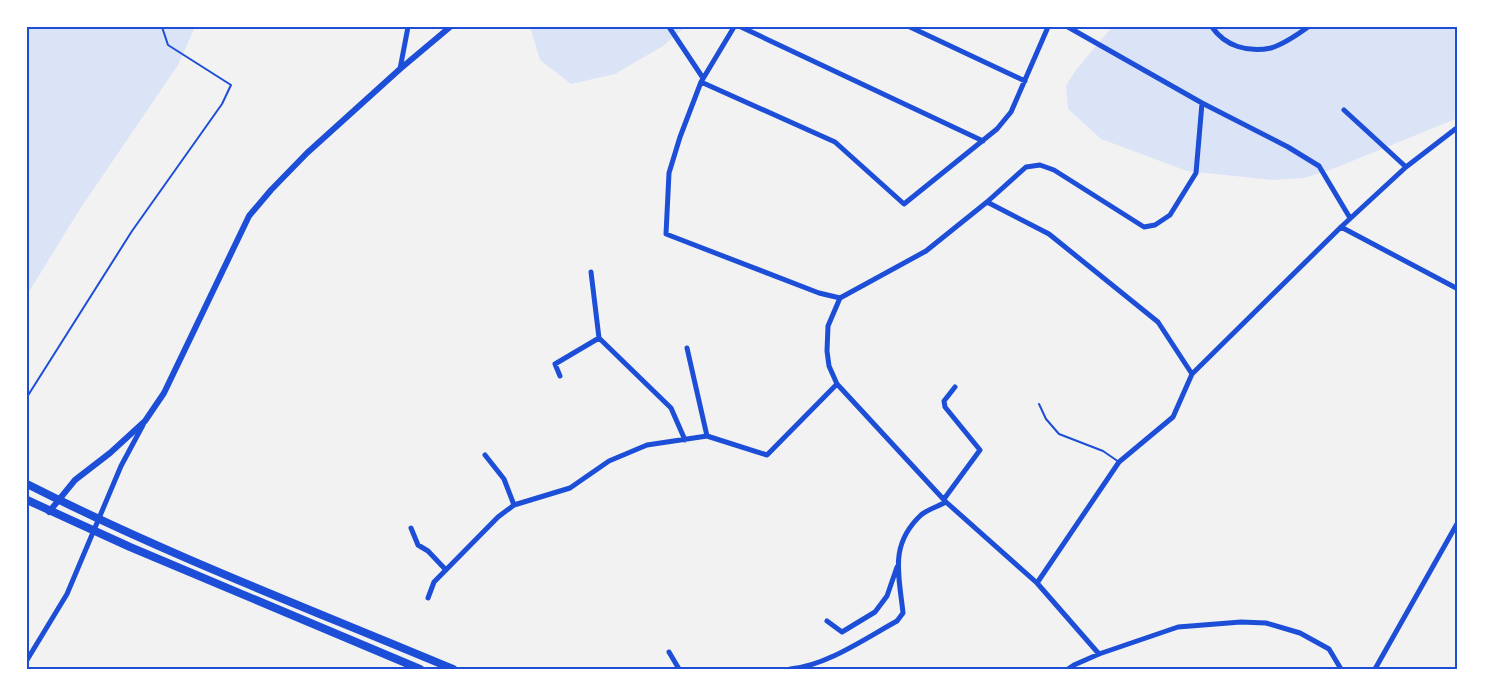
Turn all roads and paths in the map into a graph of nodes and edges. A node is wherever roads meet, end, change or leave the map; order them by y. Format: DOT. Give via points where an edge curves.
graph roads {
  1 [pos="162,27"];
  2 [pos="408,27"];
  3 [pos="450,27"];
  4 [pos="669,27"];
  5 [pos="734,27"];
  6 [pos="741,27"];
  7 [pos="910,27"];
  8 [pos="1048,27"];
  9 [pos="1068,27"];
  10 [pos="1212,27"];
  11 [pos="1308,27"];
  12 [pos="1457,27"];
  13 [pos="1458,32"];
  14 [pos="400,69"];
  15 [pos="702,80"];
  16 [pos="1025,81"];
  17 [pos="1202,103"];
  18 [pos="1344,110"];
  19 [pos="1458,127"];
  20 [pos="983,141"];
  21 [pos="1406,167"];
  22 [pos="987,202"];
  23 [pos="1350,218"];
  24 [pos="1341,226"];
  25 [pos="591,272"];
  26 [pos="1458,289"];
  27 [pos="840,298"];
  28 [pos="599,338"];
  29 [pos="687,348"];
  30 [pos="1192,374"];
  31 [pos="560,376"];
  32 [pos="837,384"];
  33 [pos="955,387"];
  34 [pos="27,397"];
  35 [pos="1040,404"];
  36 [pos="145,421"];
  37 [pos="707,436"];
  38 [pos="685,440"];
  39 [pos="486,455"];
  40 [pos="1119,462"];
  41 [pos="27,484"];
  42 [pos="27,500"];
  43 [pos="945,500"];
  44 [pos="60,501"];
  45 [pos="514,505"];
  46 [pos="49,512"];
  47 [pos="1458,522"];
  48 [pos="411,528"];
  49 [pos="897,565"];
  50 [pos="446,570"];
  51 [pos="1037,583"];
  52 [pos="428,598"];
  53 [pos="827,621"];
  54 [pos="669,652"];
  55 [pos="1100,654"];
  56 [pos="27,660"];
  57 [pos="420,669"];
  58 [pos="453,669"];
  59 [pos="679,669"];
  60 [pos="790,669"];
  61 [pos="1068,669"];
  62 [pos="1341,669"];
  63 [pos="1375,669"];
  1 -- 34 [label="path" via="168,45 231,85"];
  2 -- 14 [label="street"];
  3 -- 14 [label="street"];
  4 -- 15 [label="street"];
  5 -- 15 [label="street"];
  6 -- 20 [label="street"];
  7 -- 16 [label="street"];
  8 -- 16 [label="street"];
  9 -- 17 [label="street"];
  10 -- 11 [label="street" via="1229,44 1257,49 1271,48"];
  12 -- 13 [label="street"];
  14 -- 36 [label="street" via="308,153 249,216 164,393"];
  15 -- 20 [label="street" via="835,142 904,204"];
  15 -- 27 [label="street" via="669,173 666,234"];
  16 -- 20 [label="street" via="1011,112"];
  17 -- 22 [label="street" via="1196,173 1170,215 1155,225 1144,227 1040,165 1026,167"];
  17 -- 23 [label="street" via="1319,166"];
  18 -- 21 [label="street"];
  19 -- 21 [label="street"];
  21 -- 23 [label="street"];
  22 -- 27 [label="street" via="926,251"];
  22 -- 30 [label="street" via="1049,234 1158,322"];
  23 -- 24 [label="street"];
  24 -- 26 [label="street"];
  24 -- 30 [label="street"];
  25 -- 28 [label="street"];
  27 -- 32 [label="street" via="828,326 827,351"];
  28 -- 31 [label="street" via="555,364"];
  28 -- 38 [label="street" via="671,408"];
  29 -- 37 [label="street"];
  30 -- 40 [label="street" via="1173,417"];
  32 -- 37 [label="street" via="767,455"];
  32 -- 43 [label="street"];
  33 -- 43 [label="street" via="944,401 945,407 980,450"];
  35 -- 40 [label="lane" via="1046,420 1059,434 1103,451"];
  36 -- 44 [label="street" via="75,480"];
  36 -- 56 [label="street" via="67,594"];
  37 -- 38 [label="street"];
  38 -- 45 [label="street" via="647,445 609,461 570,488"];
  39 -- 45 [label="street" via="504,479"];
  40 -- 51 [label="street"];
  41 -- 44 [label="main road"];
  42 -- 46 [label="main road"];
  43 -- 49 [label="street" via="922,514 901,540"];
  43 -- 51 [label="street"];
  44 -- 46 [label="street"];
  44 -- 58 [label="main road"];
  45 -- 50 [label="street"];
  46 -- 57 [label="main road"];
  47 -- 63 [label="street"];
  48 -- 50 [label="street" via="418,545"];
  49 -- 53 [label="street" via="887,596 875,612 842,632"];
  49 -- 60 [label="street" via="903,613 897,621 828,658"];
  50 -- 52 [label="street" via="434,582"];
  51 -- 55 [label="street"];
  54 -- 59 [label="street"];
  55 -- 61 [label="street"];
  55 -- 62 [label="street" via="1178,627 1266,623 1300,633 1329,649"];
}
